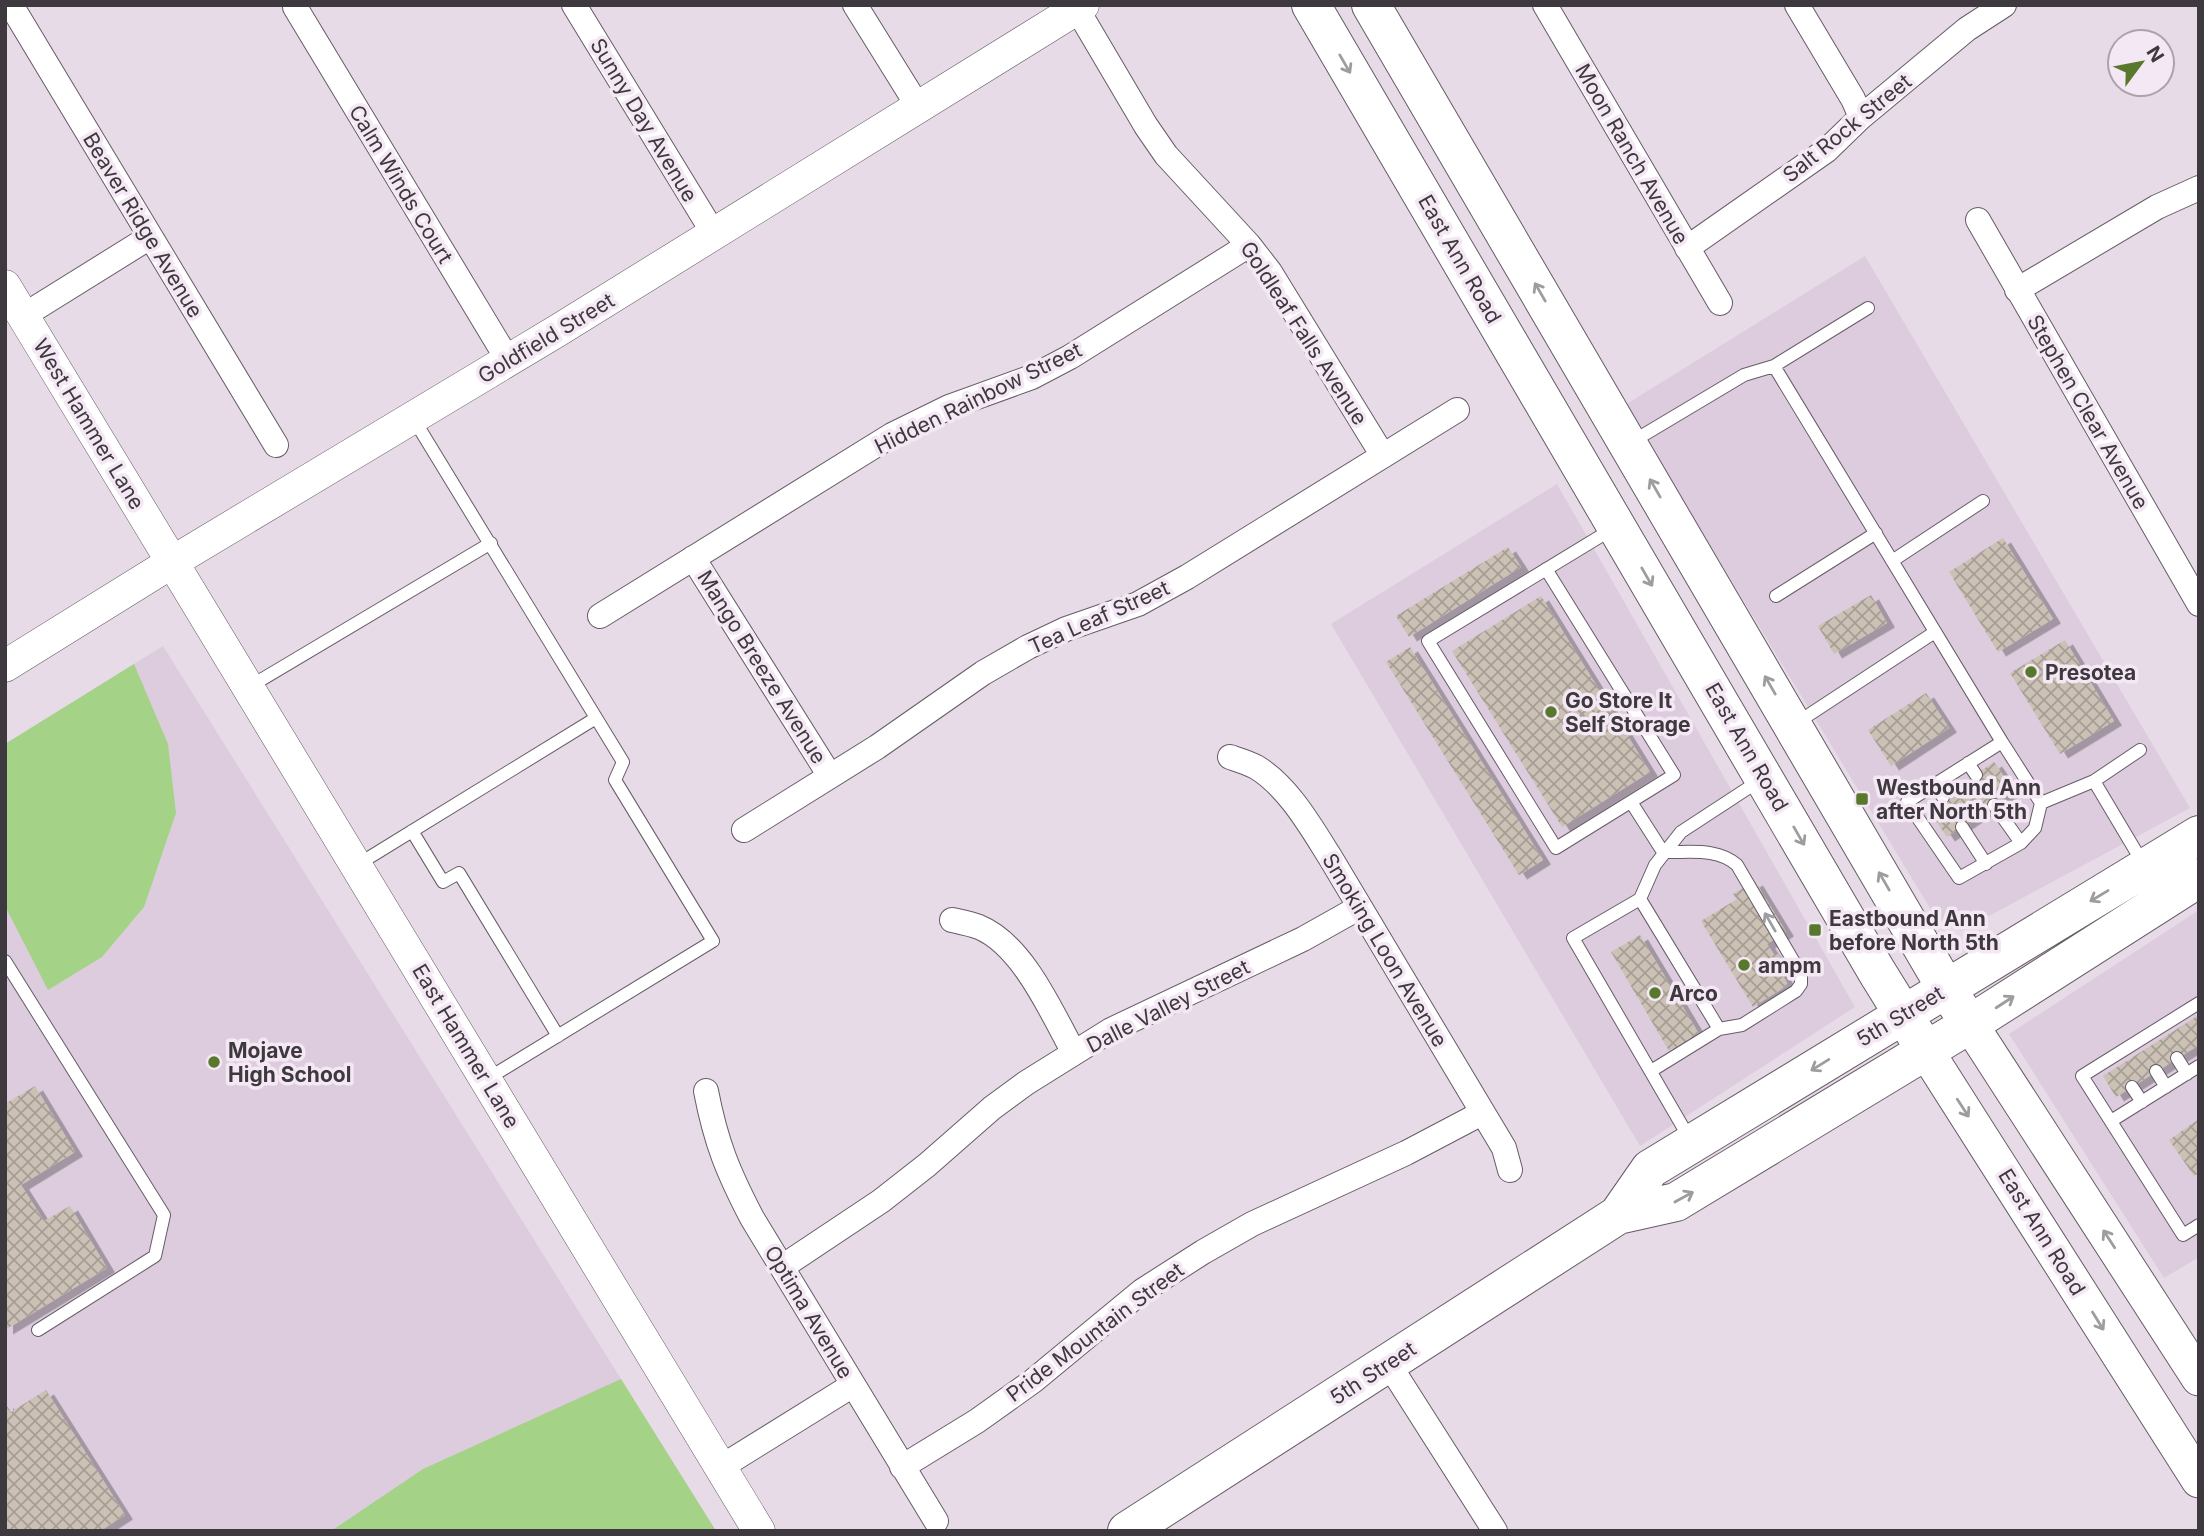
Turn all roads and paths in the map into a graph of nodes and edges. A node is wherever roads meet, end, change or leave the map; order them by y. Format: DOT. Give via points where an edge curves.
graph roads {
  1 [pos="11,5"];
  2 [pos="574,5"];
  3 [pos="855,5"];
  4 [pos="1311,5"];
  5 [pos="1371,5"];
  6 [pos="1545,5"];
  7 [pos="1797,5"];
  8 [pos="2004,5"];
  9 [pos="295,7"];
  10 [pos="1080,7"];
  11 [pos="919,108"];
  12 [pos="1860,117"];
  13 [pos="2199,188"];
  14 [pos="1978,220"];
  15 [pos="714,234"];
  16 [pos="150,237"];
  17 [pos="1249,245"];
  18 [pos="1687,248"];
  19 [pos="5,286"];
  20 [pos="2017,289"];
  21 [pos="1720,303"];
  22 [pos="1868,308"];
  23 [pos="23,316"];
  24 [pos="1511,347"];
  25 [pos="508,360"];
  26 [pos="1774,366"];
  27 [pos="1457,410"];
  28 [pos="413,417"];
  29 [pos="1629,444"];
  30 [pos="276,445"];
  31 [pos="1383,456"];
  32 [pos="1983,501"];
  33 [pos="1617,526"];
  34 [pos="1875,533"];
  35 [pos="491,542"];
  36 [pos="694,558"];
  37 [pos="174,561"];
  38 [pos="1892,561"];
  39 [pos="1546,569"];
  40 [pos="1776,596"];
  41 [pos="2199,604"];
  42 [pos="600,616"];
  43 [pos="1936,632"];
  44 [pos="5,666"];
  45 [pos="249,687"];
  46 [pos="596,718"];
  47 [pos="1794,725"];
  48 [pos="2002,742"];
  49 [pos="2140,750"];
  50 [pos="1230,757"];
  51 [pos="1968,763"];
  52 [pos="1976,775"];
  53 [pos="830,776"];
  54 [pos="1765,777"];
  55 [pos="2094,781"];
  56 [pos="1935,784"];
  57 [pos="1943,797"];
  58 [pos="1631,802"];
  59 [pos="2041,803"];
  60 [pos="1994,805"];
  61 [pos="1962,827"];
  62 [pos="744,830"];
  63 [pos="412,831"];
  64 [pos="2199,835"];
  65 [pos="2021,843"];
  66 [pos="1663,852"];
  67 [pos="1986,864"];
  68 [pos="357,865"];
  69 [pos="2146,868"];
  70 [pos="2196,887"];
  71 [pos="1640,899"];
  72 [pos="1360,907"];
  73 [pos="952,920"];
  74 [pos="5,961"];
  75 [pos="1946,988"];
  76 [pos="2199,1003"];
  77 [pos="1902,1014"];
  78 [pos="1970,1024"];
  79 [pos="1719,1029"];
  80 [pos="558,1036"];
  81 [pos="1926,1051"];
  82 [pos="1074,1053"];
  83 [pos="2177,1058"];
  84 [pos="2199,1066"];
  85 [pos="1650,1071"];
  86 [pos="2156,1071"];
  87 [pos="2187,1074"];
  88 [pos="486,1079"];
  89 [pos="2132,1087"];
  90 [pos="2166,1087"];
  91 [pos="706,1091"];
  92 [pos="2142,1102"];
  93 [pos="1482,1113"];
  94 [pos="2111,1121"];
  95 [pos="1692,1143"];
  96 [pos="1510,1170"];
  97 [pos="1618,1215"];
  98 [pos="2199,1225"];
  99 [pos="782,1267"];
  100 [pos="38,1330"];
  101 [pos="1388,1363"];
  102 [pos="2199,1378"];
  103 [pos="853,1385"];
  104 [pos="902,1466"];
  105 [pos="721,1467"];
  106 [pos="2199,1480"];
  107 [pos="936,1521"];
  108 [pos="759,1531"];
  109 [pos="1127,1531"];
  110 [pos="1495,1531"];
  1 -- 16 [label="street, Beaver Ridge Avenue"];
  2 -- 15 [label="street, Sunny Day Avenue"];
  3 -- 11 [label="street"];
  4 -- 24 [label="main road, East Ann Road, one-way"];
  29 -- 5 [label="main road, one-way"];
  6 -- 18 [label="street, Moon Ranch Avenue"];
  7 -- 12 [label="street"];
  8 -- 12 [label="street, Salt Rock Street" via="1967,29"];
  9 -- 25 [label="street, Calm Winds Court"];
  10 -- 11 [label="street, Goldfield Street"];
  10 -- 17 [label="street, Goldleaf Falls Avenue" via="1166,155"];
  11 -- 15 [label="street, Goldfield Street"];
  12 -- 18 [label="street, Salt Rock Street" via="1827,150"];
  13 -- 20 [label="street" via="2157,207"];
  14 -- 20 [label="street, Stephen Clear Avenue"];
  15 -- 25 [label="street, Goldfield Street"];
  16 -- 23 [label="street"];
  16 -- 30 [label="street, Beaver Ridge Avenue"];
  17 -- 31 [label="street, Goldleaf Falls Avenue"];
  17 -- 36 [label="street, Hidden Rainbow Street" via="1061,362 892,435"];
  18 -- 21 [label="street, Moon Ranch Avenue"];
  19 -- 23 [label="street, West Hammer Lane"];
  20 -- 41 [label="street, Stephen Clear Avenue"];
  22 -- 26 [label="lane"];
  23 -- 37 [label="street, West Hammer Lane"];
  24 -- 29 [label="main road" via="1595,443 1609,450"];
  24 -- 33 [label="main road, East Ann Road"];
  25 -- 28 [label="street, Goldfield Street"];
  26 -- 29 [label="lane" via="1744,375"];
  26 -- 34 [label="lane"];
  27 -- 31 [label="street, Tea Leaf Street"];
  28 -- 35 [label="lane"];
  28 -- 37 [label="street, Goldfield Street"];
  47 -- 29 [label="main road, one-way"];
  31 -- 53 [label="street, Tea Leaf Street" via="1138,604 1066,629 1006,660"];
  32 -- 38 [label="lane"];
  33 -- 39 [label="lane"];
  33 -- 54 [label="main road, East Ann Road, one-way"];
  34 -- 38 [label="lane"];
  34 -- 40 [label="lane"];
  35 -- 45 [label="lane"];
  35 -- 46 [label="lane"];
  36 -- 42 [label="street, Hidden Rainbow Street"];
  36 -- 53 [label="street, Mango Breeze Avenue"];
  37 -- 44 [label="street, Goldfield Street"];
  37 -- 45 [label="street, East Hammer Lane"];
  38 -- 43 [label="lane"];
  39 -- 58 [label="lane" via="1674,775"];
  39 -- 58 [label="lane" via="1428,641 1556,848"];
  43 -- 47 [label="lane"];
  43 -- 48 [label="lane"];
  45 -- 68 [label="street, East Hammer Lane"];
  46 -- 63 [label="lane"];
  46 -- 80 [label="lane" via="623,762 615,779 713,941"];
  75 -- 47 [label="main road, one-way"];
  48 -- 51 [label="lane"];
  48 -- 59 [label="lane"];
  49 -- 55 [label="lane"];
  50 -- 72 [label="street, Smoking Loon Avenue" via="1256,767 1291,800"];
  51 -- 52 [label="lane"];
  51 -- 56 [label="lane"];
  53 -- 62 [label="street, Tea Leaf Street"];
  54 -- 66 [label="lane" via="1686,828"];
  54 -- 77 [label="main road, East Ann Road, one-way"];
  55 -- 59 [label="lane"];
  55 -- 69 [label="lane"];
  56 -- 57 [label="lane"];
  56 -- 67 [label="lane" via="1907,802 1959,878"];
  58 -- 66 [label="lane"];
  59 -- 65 [label="lane" via="2035,828"];
  60 -- 65 [label="lane"];
  61 -- 67 [label="lane"];
  63 -- 68 [label="lane"];
  63 -- 80 [label="lane" via="443,882 459,873"];
  64 -- 69 [label="main road, 5th Street"];
  65 -- 67 [label="lane"];
  66 -- 71 [label="lane"];
  79 -- 66 [label="lane, one-way" via="1742,1025 1792,994 1801,984 1801,974 1732,860 1716,853"];
  68 -- 88 [label="street, East Hammer Lane"];
  69 -- 75 [label="main road, 5th Street, one-way"];
  78 -- 70 [label="main road, 5th Street, one-way"];
  71 -- 79 [label="lane"];
  71 -- 85 [label="lane" via="1573,938"];
  72 -- 82 [label="street, Dalle Valley Street" via="1111,1030"];
  72 -- 93 [label="street, Smoking Loon Avenue"];
  73 -- 82 [label="street" via="980,927 1016,957"];
  74 -- 100 [label="lane" via="164,1215 155,1256"];
  75 -- 77 [label="main road, 5th Street"];
  75 -- 78 [label="main road"];
  76 -- 94 [label="lane" via="2161,1033 2082,1076"];
  77 -- 81 [label="main road, East Ann Road"];
  77 -- 95 [label="main road, 5th Street, one-way"];
  78 -- 81 [label="main road, 5th Street"];
  102 -- 78 [label="main road, one-way"];
  79 -- 85 [label="lane"];
  80 -- 88 [label="lane"];
  97 -- 81 [label="main road, 5th Street, one-way" via="1676,1202"];
  81 -- 106 [label="main road, East Ann Road, one-way"];
  82 -- 99 [label="street, Dalle Valley Street" via="992,1108 881,1201"];
  83 -- 87 [label="lane"];
  84 -- 87 [label="lane"];
  85 -- 95 [label="lane"];
  86 -- 90 [label="lane"];
  87 -- 90 [label="lane"];
  88 -- 105 [label="street, East Hammer Lane"];
  89 -- 92 [label="lane"];
  90 -- 92 [label="lane"];
  91 -- 99 [label="street, Optima Avenue" via="714,1133 729,1174"];
  92 -- 94 [label="lane"];
  93 -- 96 [label="street, Smoking Loon Avenue" via="1504,1148"];
  93 -- 104 [label="street, Pride Mountain Street" via="1203,1252 1142,1291 977,1421"];
  94 -- 98 [label="lane" via="2183,1235"];
  95 -- 97 [label="main road, 5th Street" via="1650,1169"];
  97 -- 101 [label="main road, 5th Street"];
  99 -- 103 [label="street, Optima Avenue"];
  101 -- 109 [label="main road, 5th Street"];
  101 -- 110 [label="street"];
  103 -- 104 [label="street, Optima Avenue"];
  103 -- 105 [label="street"];
  104 -- 107 [label="street, Optima Avenue"];
  105 -- 108 [label="street, East Hammer Lane"];
}
